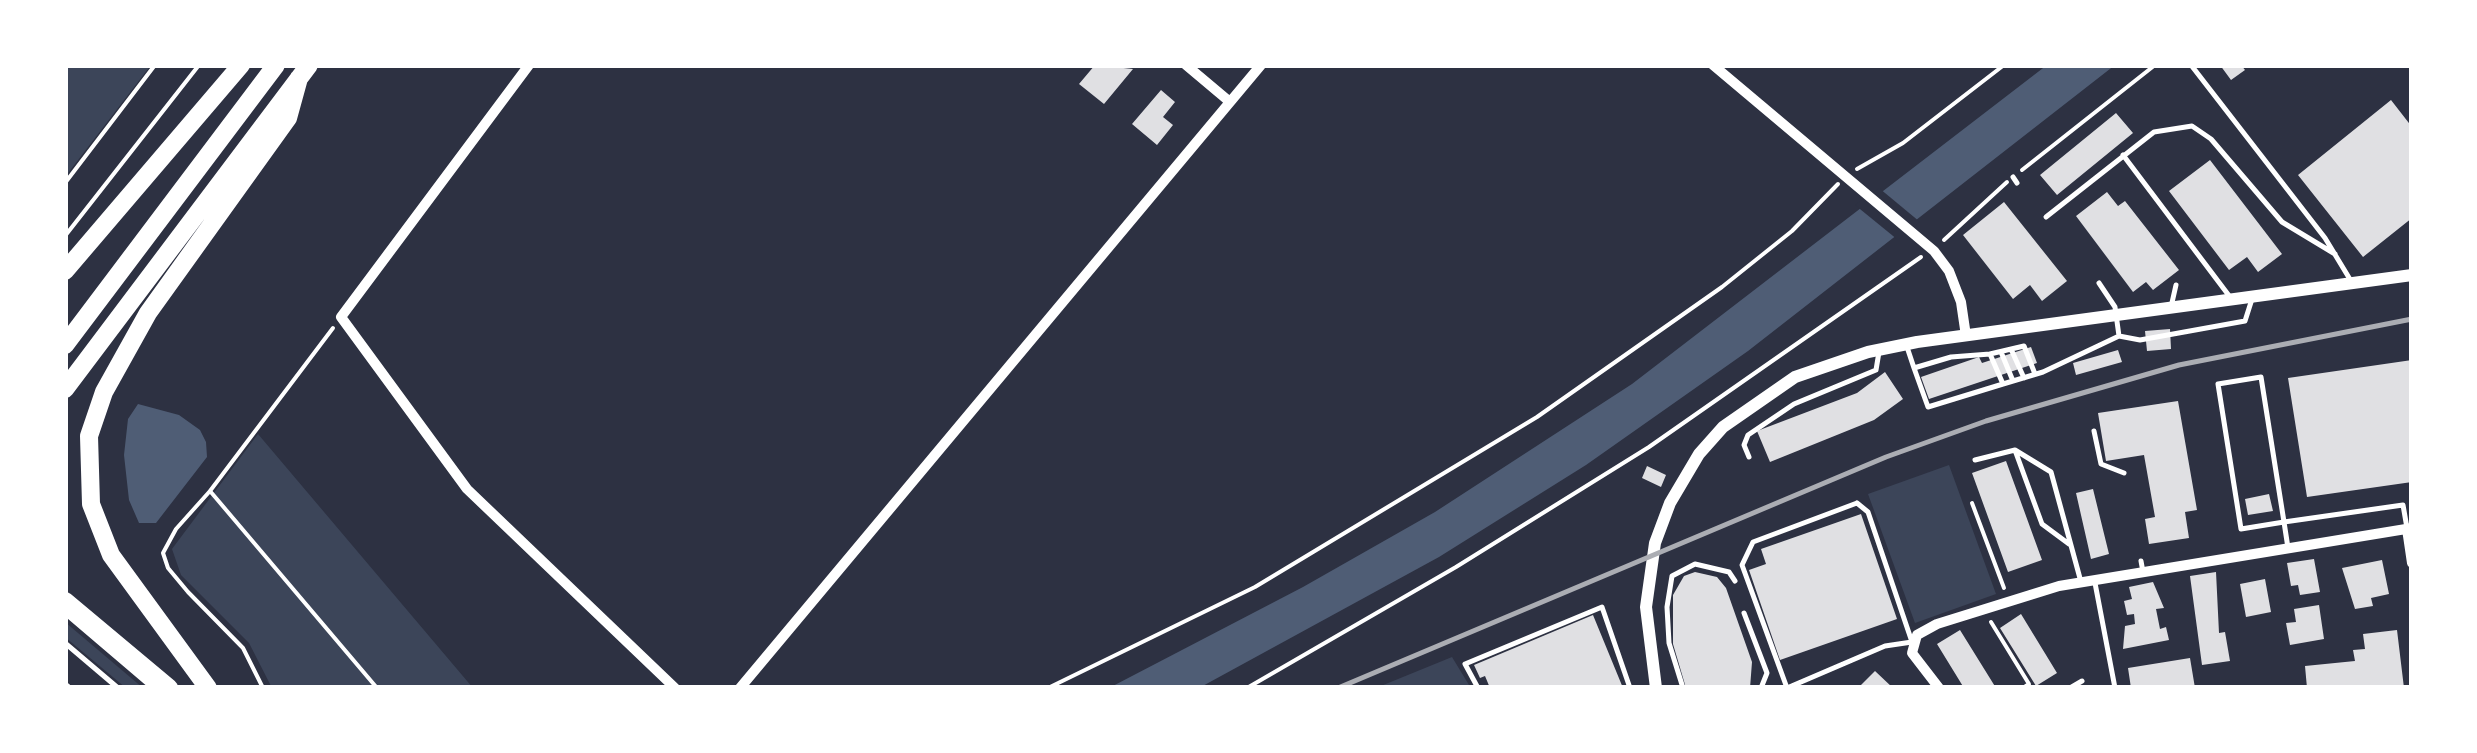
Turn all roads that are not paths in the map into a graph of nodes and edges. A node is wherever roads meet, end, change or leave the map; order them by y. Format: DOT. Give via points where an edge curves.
graph roads {
  1 [pos="241,65"];
  2 [pos="276,65"];
  3 [pos="529,65"];
  4 [pos="1186,65"];
  5 [pos="1261,65"];
  6 [pos="1713,65"];
  7 [pos="2190,65"];
  8 [pos="304,72"];
  9 [pos="1230,102"];
  10 [pos="2124,155"];
  11 [pos="2046,216"];
  12 [pos="2335,254"];
  13 [pos="65,271"];
  14 [pos="2412,275"];
  15 [pos="2099,283"];
  16 [pos="2352,284"];
  17 [pos="2176,286"];
  18 [pos="2252,299"];
  19 [pos="2233,302"];
  20 [pos="2170,310"];
  21 [pos="2119,317"];
  22 [pos="1966,336"];
  23 [pos="2119,336"];
  24 [pos="1906,344"];
  25 [pos="65,345"];
  26 [pos="2011,349"];
  27 [pos="1879,350"];
  28 [pos="2000,352"];
  29 [pos="1990,354"];
  30 [pos="1914,368"];
  31 [pos="2035,374"];
  32 [pos="2024,378"];
  33 [pos="2013,382"];
  34 [pos="2003,384"];
  35 [pos="65,389"];
  36 [pos="2094,432"];
  37 [pos="2015,450"];
  38 [pos="1749,457"];
  39 [pos="1975,460"];
  40 [pos="2124,472"];
  41 [pos="2412,503"];
  42 [pos="2402,504"];
  43 [pos="2284,522"];
  44 [pos="2410,528"];
  45 [pos="2071,546"];
  46 [pos="2288,548"];
  47 [pos="2412,563"];
  48 [pos="2095,580"];
  49 [pos="1735,581"];
  50 [pos="2080,582"];
  51 [pos="65,601"];
  52 [pos="65,613"];
  53 [pos="1744,613"];
  54 [pos="1912,642"];
  55 [pos="65,643"];
  56 [pos="2082,681"];
  57 [pos="118,688"];
  58 [pos="152,688"];
  59 [pos="168,688"];
  60 [pos="208,688"];
  61 [pos="675,688"];
  62 [pos="740,688"];
  63 [pos="1478,688"];
  64 [pos="1630,688"];
  65 [pos="1656,688"];
  66 [pos="1683,688"];
  67 [pos="1762,688"];
  68 [pos="1787,688"];
  69 [pos="1939,688"];
  70 [pos="2070,688"];
  71 [pos="2114,688"];
  1 -- 13 [label="highway"];
  2 -- 25 [label="highway"];
  3 -- 61 [label="street" via="342,317 467,489"];
  4 -- 9 [label="street"];
  5 -- 9 [label="street"];
  6 -- 22 [label="street" via="1930,247 1949,271"];
  7 -- 12 [label="lane"];
  8 -- 35 [label="highway"];
  8 -- 60 [label="highway" via="288,118 148,313 104,392 90,436 91,504 111,556"];
  9 -- 62 [label="street"];
  10 -- 11 [label="lane"];
  10 -- 12 [label="lane" via="2154,132 2192,126 2282,222"];
  10 -- 19 [label="lane"];
  12 -- 16 [label="lane"];
  14 -- 16 [label="street"];
  15 -- 21 [label="lane"];
  16 -- 18 [label="street"];
  17 -- 20 [label="lane"];
  18 -- 19 [label="street"];
  18 -- 23 [label="lane" via="2245,321 2157,338"];
  19 -- 20 [label="street"];
  20 -- 21 [label="street"];
  21 -- 22 [label="street"];
  21 -- 23 [label="lane"];
  22 -- 24 [label="street"];
  23 -- 31 [label="lane"];
  24 -- 27 [label="street"];
  24 -- 30 [label="lane"];
  26 -- 28 [label="lane"];
  26 -- 31 [label="lane" via="2024,346"];
  26 -- 32 [label="lane"];
  27 -- 38 [label="lane" via="1876,370 1794,404 1748,435"];
  27 -- 65 [label="street" via="1795,377 1723,427 1699,454 1670,504 1650,572 1646,629"];
  28 -- 29 [label="lane"];
  28 -- 33 [label="lane"];
  29 -- 30 [label="lane"];
  29 -- 34 [label="lane"];
  30 -- 34 [label="lane" via="1928,408"];
  31 -- 32 [label="lane"];
  32 -- 33 [label="lane"];
  33 -- 34 [label="lane"];
  36 -- 40 [label="lane" via="2100,464"];
  37 -- 39 [label="lane"];
  37 -- 45 [label="lane" via="2042,524"];
  37 -- 45 [label="lane" via="2052,472"];
  41 -- 42 [label="lane"];
  42 -- 43 [label="lane"];
  42 -- 44 [label="lane"];
  43 -- 43 [label="lane" via="2261,377 2218,384 2241,529"];
  43 -- 46 [label="lane"];
  44 -- 46 [label="street"];
  44 -- 47 [label="street"];
  45 -- 50 [label="lane"];
  46 -- 48 [label="street" via="2142,566"];
  48 -- 50 [label="street"];
  48 -- 71 [label="lane"];
  49 -- 66 [label="lane" via="1729,572 1695,564 1672,576 1669,643"];
  50 -- 54 [label="street" via="1937,624"];
  51 -- 59 [label="highway"];
  52 -- 58 [label="lane"];
  53 -- 67 [label="lane" via="1766,673"];
  54 -- 68 [label="lane" via="1885,646"];
  54 -- 68 [label="lane" via="1868,512 1857,502 1754,542 1742,566"];
  54 -- 69 [label="street" via="1915,662"];
  55 -- 57 [label="lane"];
  56 -- 70 [label="lane"];
  63 -- 64 [label="lane" via="1465,664 1602,608"];
}
